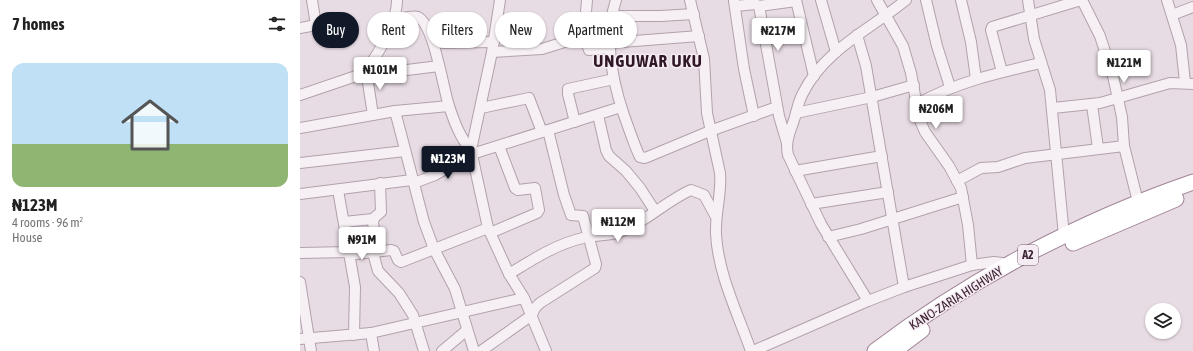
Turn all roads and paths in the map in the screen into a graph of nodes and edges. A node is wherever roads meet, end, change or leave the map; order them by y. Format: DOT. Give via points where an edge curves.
graph roads {
  1 [pos="312,0"];
  2 [pos="397,0"];
  3 [pos="500,0"];
  4 [pos="587,0"];
  5 [pos="616,0"];
  6 [pos="690,0"];
  7 [pos="821,0"];
  8 [pos="877,0"];
  9 [pos="906,0"];
  10 [pos="926,0"];
  11 [pos="961,0"];
  12 [pos="1028,0"];
  13 [pos="1081,0"];
  14 [pos="1167,0"];
  15 [pos="796,1"];
  16 [pos="771,2"];
  17 [pos="735,3"];
  18 [pos="759,6"];
  19 [pos="1193,7"];
  20 [pos="395,12"];
  21 [pos="586,12"];
  22 [pos="612,12"];
  23 [pos="694,14"];
  24 [pos="1172,15"];
  25 [pos="637,16"];
  26 [pos="1031,16"];
  27 [pos="886,17"];
  28 [pos="419,18"];
  29 [pos="300,28"];
  30 [pos="427,31"];
  31 [pos="858,35"];
  32 [pos="699,36"];
  33 [pos="637,42"];
  34 [pos="554,45"];
  35 [pos="487,47"];
  36 [pos="493,47"];
  37 [pos="380,48"];
  38 [pos="435,48"];
  39 [pos="588,48"];
  40 [pos="597,48"];
  41 [pos="610,48"];
  42 [pos="836,52"];
  43 [pos="1188,54"];
  44 [pos="1041,63"];
  45 [pos="439,66"];
  46 [pos="1002,72"];
  47 [pos="366,73"];
  48 [pos="814,76"];
  49 [pos="614,79"];
  50 [pos="976,79"];
  51 [pos="1189,83"];
  52 [pos="914,85"];
  53 [pos="950,87"];
  54 [pos="300,95"];
  55 [pos="872,97"];
  56 [pos="1118,98"];
  57 [pos="917,104"];
  58 [pos="1092,105"];
  59 [pos="449,106"];
  60 [pos="621,107"];
  61 [pos="777,107"];
  62 [pos="481,108"];
  63 [pos="1053,108"];
  64 [pos="395,111"];
  65 [pos="796,113"];
  66 [pos="598,115"];
  67 [pos="373,116"];
  68 [pos="754,116"];
  69 [pos="575,122"];
  70 [pos="300,128"];
  71 [pos="545,131"];
  72 [pos="710,131"];
  73 [pos="787,143"];
  74 [pos="499,146"];
  75 [pos="1124,146"];
  76 [pos="1098,148"];
  77 [pos="405,151"];
  78 [pos="471,152"];
  79 [pos="1057,154"];
  80 [pos="882,156"];
  81 [pos="300,163"];
  82 [pos="796,171"];
  83 [pos="413,181"];
  84 [pos="957,181"];
  85 [pos="1193,182"];
  86 [pos="380,183"];
  87 [pos="338,190"];
  88 [pos="888,192"];
  89 [pos="1193,192"];
  90 [pos="300,194"];
  91 [pos="963,197"];
  92 [pos="1138,202"];
  93 [pos="811,204"];
  94 [pos="655,211"];
  95 [pos="892,218"];
  96 [pos="373,219"];
  97 [pos="717,219"];
  98 [pos="344,222"];
  99 [pos="489,230"];
  100 [pos="828,236"];
  101 [pos="1064,236"];
  102 [pos="589,237"];
  103 [pos="434,249"];
  104 [pos="350,252"];
  105 [pos="375,252"];
  106 [pos="300,253"];
  107 [pos="972,264"];
  108 [pos="1010,264"];
  109 [pos="509,274"];
  110 [pos="904,287"];
  111 [pos="300,289"];
  112 [pos="524,298"];
  113 [pos="868,301"];
  114 [pos="462,312"];
  115 [pos="532,315"];
  116 [pos="416,323"];
  117 [pos="467,330"];
  118 [pos="371,333"];
  119 [pos="354,335"];
  120 [pos="305,338"];
  121 [pos="311,351"];
  122 [pos="374,351"];
  123 [pos="424,351"];
  124 [pos="442,351"];
  125 [pos="474,351"];
  126 [pos="481,351"];
  127 [pos="546,351"];
  128 [pos="752,351"];
  129 [pos="875,351"];
  130 [pos="894,351"];
  1 -- 29 [label="street" via="316,25"];
  2 -- 20 [label="street"];
  3 -- 36 [label="street"];
  4 -- 21 [label="street"];
  5 -- 22 [label="street"];
  6 -- 23 [label="street"];
  7 -- 42 [label="street"];
  8 -- 27 [label="street"];
  9 -- 27 [label="street"];
  10 -- 53 [label="street"];
  11 -- 50 [label="street"];
  12 -- 26 [label="street"];
  13 -- 26 [label="street"];
  13 -- 56 [label="street" via="1100,36"];
  14 -- 24 [label="street"];
  15 -- 16 [label="street"];
  15 -- 48 [label="street"];
  16 -- 18 [label="street"];
  17 -- 18 [label="street"];
  17 -- 68 [label="street"];
  18 -- 61 [label="street"];
  19 -- 24 [label="street"];
  23 -- 25 [label="street"];
  23 -- 32 [label="street"];
  24 -- 43 [label="street"];
  26 -- 44 [label="street"];
  26 -- 46 [label="street" via="991,28"];
  27 -- 31 [label="street"];
  27 -- 52 [label="street" via="903,46"];
  28 -- 30 [label="street"];
  31 -- 42 [label="street"];
  31 -- 55 [label="street"];
  32 -- 33 [label="street"];
  32 -- 72 [label="street" via="704,59"];
  34 -- 36 [label="street" via="542,49"];
  35 -- 36 [label="street"];
  36 -- 62 [label="street"];
  37 -- 47 [label="street"];
  38 -- 45 [label="street"];
  39 -- 40 [label="street"];
  41 -- 49 [label="street"];
  42 -- 48 [label="street"];
  43 -- 51 [label="street"];
  44 -- 46 [label="street"];
  44 -- 63 [label="street"];
  45 -- 47 [label="street"];
  45 -- 59 [label="street"];
  46 -- 50 [label="street"];
  47 -- 54 [label="street"];
  47 -- 67 [label="street"];
  48 -- 65 [label="street" via="803,93"];
  49 -- 60 [label="street"];
  49 -- 69 [label="street" via="568,90"];
  50 -- 53 [label="street"];
  51 -- 56 [label="street" via="1170,83"];
  52 -- 55 [label="street"];
  52 -- 57 [label="street"];
  53 -- 57 [label="street"];
  55 -- 65 [label="street"];
  55 -- 80 [label="street"];
  56 -- 58 [label="street"];
  56 -- 75 [label="street"];
  57 -- 84 [label="street" via="925,132"];
  58 -- 63 [label="street"];
  58 -- 76 [label="street"];
  59 -- 64 [label="street"];
  59 -- 78 [label="street" via="462,138"];
  60 -- 66 [label="street"];
  60 -- 72 [label="street" via="642,158"];
  61 -- 68 [label="street"];
  61 -- 73 [label="street"];
  62 -- 71 [label="street" via="529,98"];
  62 -- 78 [label="street"];
  63 -- 79 [label="street"];
  64 -- 67 [label="street"];
  64 -- 77 [label="street"];
  65 -- 73 [label="street"];
  66 -- 69 [label="street"];
  66 -- 94 [label="street" via="609,156 626,171"];
  67 -- 70 [label="street"];
  68 -- 72 [label="street"];
  69 -- 71 [label="street"];
  71 -- 74 [label="street"];
  71 -- 102 [label="street" via="571,215 582,215"];
  72 -- 97 [label="street" via="721,181"];
  73 -- 82 [label="street" via="788,155"];
  74 -- 78 [label="street"];
  74 -- 99 [label="street" via="515,188 535,188 539,210 537,214"];
  75 -- 76 [label="street"];
  75 -- 92 [label="street"];
  76 -- 79 [label="street"];
  77 -- 81 [label="street"];
  77 -- 83 [label="street"];
  78 -- 83 [label="street" via="435,175"];
  78 -- 99 [label="street"];
  79 -- 84 [label="street" via="1025,158 998,167 981,168"];
  79 -- 101 [label="street"];
  80 -- 82 [label="street"];
  80 -- 88 [label="street"];
  82 -- 93 [label="street"];
  83 -- 86 [label="street"];
  83 -- 103 [label="street"];
  84 -- 91 [label="street"];
  85 -- 92 [label="highway, KANO-ZARIA HIGHWAY / A2"];
  86 -- 87 [label="street"];
  86 -- 96 [label="street" via="381,212"];
  87 -- 90 [label="street"];
  87 -- 98 [label="street"];
  88 -- 93 [label="street"];
  88 -- 95 [label="street"];
  89 -- 130 [label="highway, KANO-ZARIA HIGHWAY / A2" via="1114,224 1044,257 972,298"];
  91 -- 95 [label="street"];
  91 -- 107 [label="street"];
  92 -- 101 [label="highway, KANO-ZARIA HIGHWAY / A2"];
  93 -- 100 [label="street"];
  94 -- 97 [label="street" via="691,190 704,196"];
  94 -- 102 [label="street" via="620,232"];
  95 -- 100 [label="street" via="861,229"];
  95 -- 110 [label="street"];
  96 -- 98 [label="street"];
  96 -- 105 [label="street"];
  97 -- 128 [label="street" via="720,261"];
  98 -- 104 [label="street"];
  99 -- 103 [label="street"];
  99 -- 109 [label="street"];
  100 -- 113 [label="street"];
  101 -- 108 [label="highway, KANO-ZARIA HIGHWAY / A2"];
  102 -- 109 [label="street" via="547,251"];
  102 -- 115 [label="street" via="595,268 540,304"];
  103 -- 105 [label="street" via="401,262 393,250"];
  103 -- 114 [label="street" via="455,289"];
  104 -- 105 [label="street"];
  104 -- 106 [label="street"];
  104 -- 119 [label="street" via="355,302"];
  105 -- 116 [label="street" via="378,271 408,304"];
  107 -- 108 [label="street"];
  107 -- 110 [label="street"];
  108 -- 129 [label="highway, KANO-ZARIA HIGHWAY / A2" via="932,311"];
  109 -- 112 [label="street"];
  110 -- 113 [label="street"];
  111 -- 120 [label="street"];
  112 -- 114 [label="street"];
  112 -- 115 [label="street"];
  113 -- 128 [label="street"];
  114 -- 116 [label="street"];
  114 -- 117 [label="street"];
  115 -- 126 [label="street"];
  115 -- 127 [label="street"];
  116 -- 118 [label="street"];
  116 -- 123 [label="street"];
  117 -- 124 [label="street"];
  117 -- 125 [label="street"];
  118 -- 119 [label="street"];
  118 -- 122 [label="street"];
  119 -- 120 [label="street"];
  120 -- 121 [label="street"];
}
